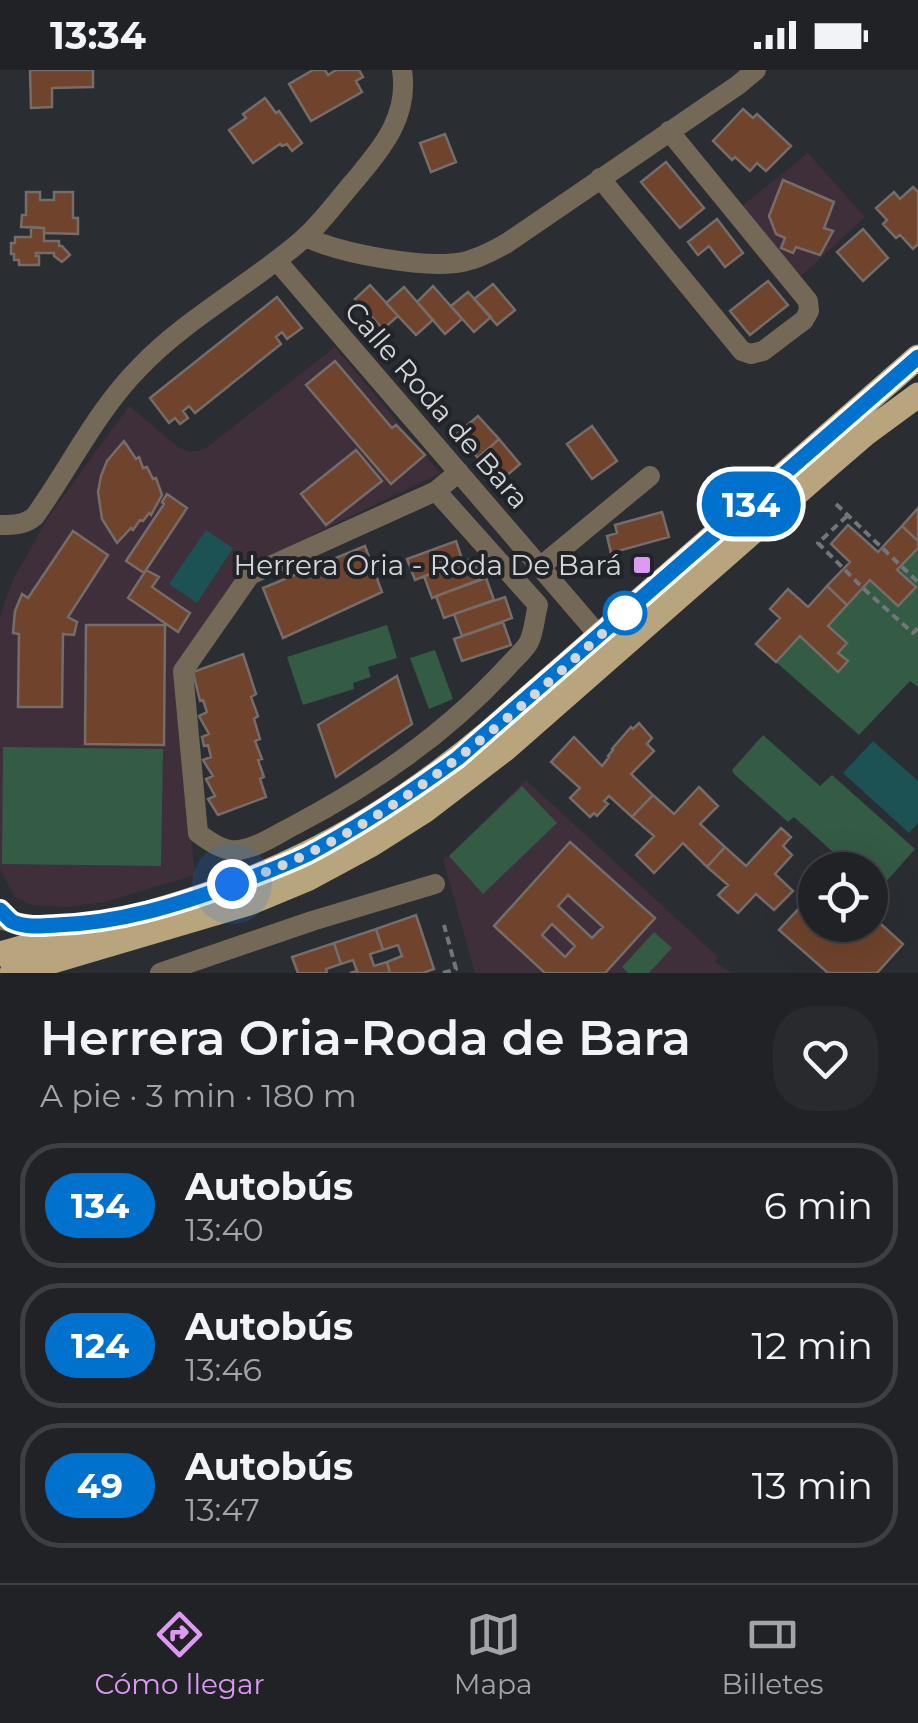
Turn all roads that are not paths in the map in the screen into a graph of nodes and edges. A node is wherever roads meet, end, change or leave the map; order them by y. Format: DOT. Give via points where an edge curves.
graph roads {
  1 [pos="402,70"];
  2 [pos="756,70"];
  3 [pos="670,131"];
  4 [pos="600,178"];
  5 [pos="306,237"];
  6 [pos="276,260"];
  7 [pos="918,357"];
  8 [pos="918,395"];
  9 [pos="918,415"];
  10 [pos="865,434"];
  11 [pos="459,472"];
  12 [pos="650,476"];
  13 [pos="436,491"];
  14 [pos="0,525"];
  15 [pos="540,567"];
  16 [pos="606,644"];
  17 [pos="435,884"];
  18 [pos="4,917"];
  19 [pos="129,917"];
  20 [pos="0,954"];
  21 [pos="12,973"];
  22 [pos="160,973"];
  1 -- 5 [label="street" via="395,127"];
  2 -- 3 [label="street"];
  3 -- 4 [label="street"];
  3 -- 4 [label="street" via="808,301 804,320 763,351 742,351"];
  4 -- 5 [label="street" via="506,244 460,263 348,252"];
  5 -- 6 [label="street"];
  6 -- 11 [label="street, Calle Roda de Bara"];
  6 -- 14 [label="street" via="138,368 35,516"];
  7 -- 16 [label="main road"];
  8 -- 10 [label="main road"];
  9 -- 10 [label="main road"];
  10 -- 16 [label="main road"];
  11 -- 13 [label="street"];
  11 -- 15 [label="street, Calle Roda de Bara"];
  12 -- 15 [label="street"];
  13 -- 13 [label="street" via="250,575 183,671 198,833 212,844 234,851 250,847 376,777 469,704 529,643 538,605"];
  15 -- 16 [label="street, Calle Roda de Bara"];
  16 -- 19 [label="main road" via="458,758 337,838 268,871"];
  16 -- 21 [label="main road" via="505,748 372,844 307,879 217,914"];
  17 -- 22 [label="street"];
  18 -- 19 [label="street" via="40,926"];
  19 -- 20 [label="main road"];
}
